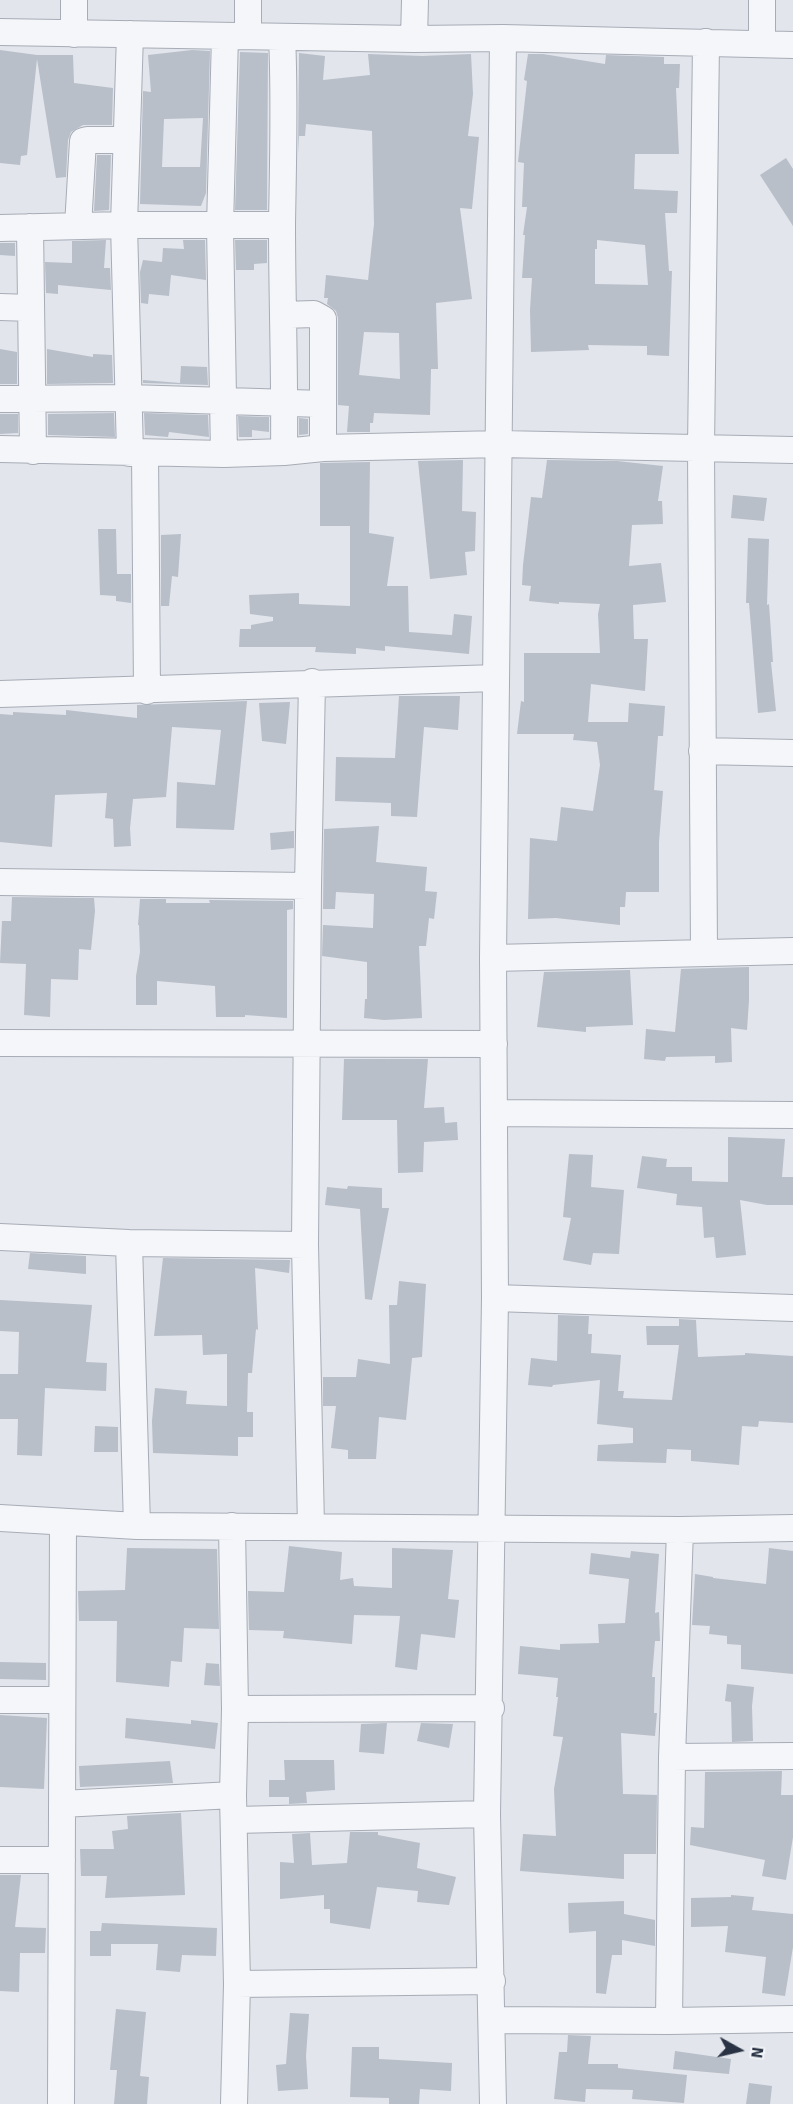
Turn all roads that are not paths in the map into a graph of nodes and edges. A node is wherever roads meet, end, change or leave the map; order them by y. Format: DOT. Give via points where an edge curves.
graph roads {
  1 [pos="74,0"];
  2 [pos="248,0"];
  3 [pos="415,0"];
  4 [pos="762,0"];
  5 [pos="0,32"];
  6 [pos="74,34"];
  7 [pos="130,34"];
  8 [pos="237,36"];
  9 [pos="282,37"];
  10 [pos="503,38"];
  11 [pos="414,39"];
  12 [pos="706,42"];
  13 [pos="762,44"];
  14 [pos="793,45"];
  15 [pos="126,140"];
  16 [pos="124,225"];
  17 [pos="282,225"];
  18 [pos="78,226"];
  19 [pos="220,226"];
  20 [pos="30,227"];
  21 [pos="0,228"];
  22 [pos="0,307"];
  23 [pos="31,308"];
  24 [pos="284,315"];
  25 [pos="129,398"];
  26 [pos="0,399"];
  27 [pos="32,399"];
  28 [pos="224,401"];
  29 [pos="285,402"];
  30 [pos="323,404"];
  31 [pos="500,444"];
  32 [pos="323,448"];
  33 [pos="0,449"];
  34 [pos="701,449"];
  35 [pos="793,450"];
  36 [pos="33,451"];
  37 [pos="284,452"];
  38 [pos="137,453"];
  39 [pos="224,454"];
  40 [pos="496,678"];
  41 [pos="312,682"];
  42 [pos="147,691"];
  43 [pos="0,694"];
  44 [pos="702,751"];
  45 [pos="793,753"];
  46 [pos="0,882"];
  47 [pos="308,886"];
  48 [pos="793,951"];
  49 [pos="704,953"];
  50 [pos="493,958"];
  51 [pos="0,1043"];
  52 [pos="307,1044"];
  53 [pos="494,1044"];
  54 [pos="494,1113"];
  55 [pos="793,1115"];
  56 [pos="0,1237"];
  57 [pos="129,1243"];
  58 [pos="305,1245"];
  59 [pos="495,1298"];
  60 [pos="793,1308"];
  61 [pos="0,1518"];
  62 [pos="63,1522"];
  63 [pos="137,1526"];
  64 [pos="232,1526"];
  65 [pos="311,1527"];
  66 [pos="493,1528"];
  67 [pos="793,1528"];
  68 [pos="680,1530"];
  69 [pos="0,1700"];
  70 [pos="61,1700"];
  71 [pos="490,1708"];
  72 [pos="235,1709"];
  73 [pos="793,1756"];
  74 [pos="672,1757"];
  75 [pos="233,1795"];
  76 [pos="62,1804"];
  77 [pos="488,1814"];
  78 [pos="235,1820"];
  79 [pos="0,1860"];
  80 [pos="62,1860"];
  81 [pos="492,1982"];
  82 [pos="237,1984"];
  83 [pos="793,2019"];
  84 [pos="492,2020"];
  85 [pos="669,2021"];
  86 [pos="61,2104"];
  87 [pos="234,2104"];
  88 [pos="493,2104"];
  1 -- 6 [label="street"];
  2 -- 8 [label="street"];
  3 -- 11 [label="street"];
  4 -- 13 [label="street"];
  5 -- 6 [label="street"];
  6 -- 7 [label="street"];
  7 -- 8 [label="street"];
  7 -- 15 [label="street"];
  8 -- 9 [label="street"];
  8 -- 19 [label="street"];
  9 -- 11 [label="street"];
  9 -- 17 [label="street"];
  10 -- 11 [label="street"];
  10 -- 12 [label="street"];
  10 -- 31 [label="street"];
  12 -- 13 [label="street"];
  12 -- 34 [label="street"];
  13 -- 14 [label="street"];
  15 -- 16 [label="street"];
  15 -- 18 [label="street" via="83,141"];
  16 -- 18 [label="street"];
  16 -- 19 [label="street"];
  16 -- 25 [label="street"];
  17 -- 19 [label="street"];
  17 -- 24 [label="street"];
  18 -- 20 [label="street"];
  19 -- 28 [label="street"];
  20 -- 21 [label="street"];
  20 -- 23 [label="street"];
  22 -- 23 [label="street"];
  23 -- 27 [label="street"];
  24 -- 29 [label="street"];
  24 -- 30 [label="street" via="314,314 323,319"];
  25 -- 27 [label="street"];
  25 -- 28 [label="street"];
  25 -- 38 [label="street"];
  26 -- 27 [label="street"];
  27 -- 36 [label="street"];
  28 -- 29 [label="street"];
  28 -- 39 [label="street"];
  29 -- 30 [label="street"];
  29 -- 37 [label="street"];
  30 -- 32 [label="street"];
  31 -- 32 [label="street"];
  31 -- 34 [label="street"];
  31 -- 40 [label="street"];
  32 -- 37 [label="street"];
  33 -- 36 [label="street"];
  34 -- 35 [label="street"];
  34 -- 44 [label="street"];
  36 -- 38 [label="street"];
  37 -- 39 [label="street"];
  38 -- 39 [label="street"];
  38 -- 42 [label="street"];
  40 -- 41 [label="street"];
  40 -- 50 [label="street"];
  41 -- 42 [label="street"];
  41 -- 47 [label="street"];
  42 -- 43 [label="street"];
  44 -- 45 [label="street"];
  44 -- 49 [label="street"];
  46 -- 47 [label="street"];
  47 -- 52 [label="street"];
  48 -- 49 [label="street"];
  49 -- 50 [label="street"];
  50 -- 53 [label="street"];
  51 -- 52 [label="street"];
  52 -- 53 [label="street"];
  52 -- 58 [label="street"];
  53 -- 54 [label="street"];
  54 -- 55 [label="street"];
  54 -- 59 [label="street"];
  56 -- 57 [label="street"];
  57 -- 58 [label="street"];
  57 -- 63 [label="street"];
  58 -- 65 [label="street"];
  59 -- 60 [label="street"];
  59 -- 66 [label="street"];
  61 -- 62 [label="street"];
  62 -- 63 [label="street"];
  62 -- 70 [label="street"];
  63 -- 64 [label="street"];
  64 -- 65 [label="street"];
  64 -- 72 [label="street"];
  65 -- 66 [label="street"];
  66 -- 68 [label="street"];
  66 -- 71 [label="street"];
  67 -- 68 [label="street"];
  68 -- 74 [label="street"];
  69 -- 70 [label="street"];
  70 -- 76 [label="street"];
  71 -- 72 [label="street"];
  71 -- 77 [label="street"];
  72 -- 75 [label="street"];
  73 -- 74 [label="street"];
  74 -- 85 [label="street"];
  75 -- 76 [label="street"];
  75 -- 78 [label="street"];
  76 -- 80 [label="street"];
  77 -- 78 [label="street"];
  77 -- 81 [label="street"];
  78 -- 82 [label="street"];
  79 -- 80 [label="street"];
  80 -- 86 [label="street"];
  81 -- 82 [label="street"];
  81 -- 84 [label="street"];
  82 -- 87 [label="street"];
  83 -- 85 [label="street"];
  84 -- 85 [label="street"];
  84 -- 88 [label="street"];
}
